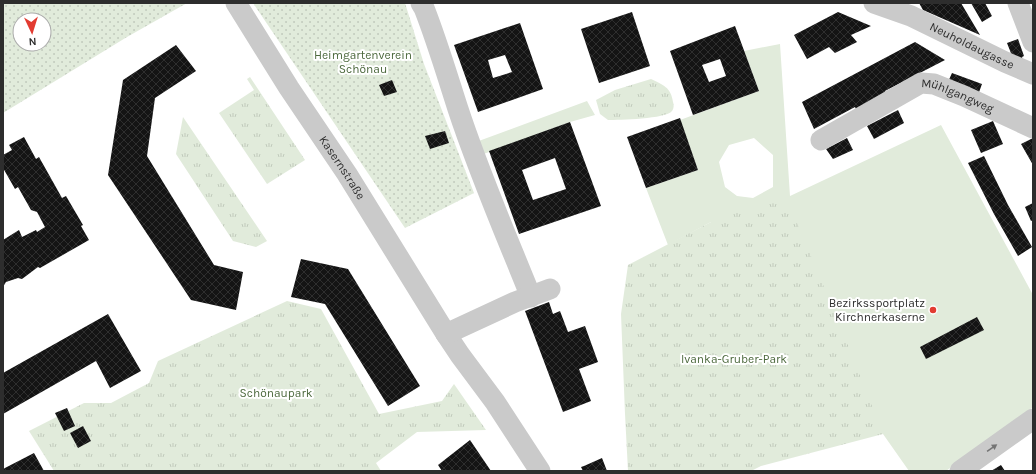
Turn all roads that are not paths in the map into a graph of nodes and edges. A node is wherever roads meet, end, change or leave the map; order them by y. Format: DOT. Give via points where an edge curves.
graph roads {
  1 [pos="236,3"];
  2 [pos="421,3"];
  3 [pos="874,3"];
  4 [pos="1018,3"];
  5 [pos="908,9"];
  6 [pos="1033,42"];
  7 [pos="1033,74"];
  8 [pos="1033,128"];
  9 [pos="820,140"];
  10 [pos="550,289"];
  11 [pos="531,297"];
  12 [pos="446,334"];
  13 [pos="1033,420"];
  14 [pos="540,471"];
  15 [pos="960,471"];
  1 -- 12 [label="street, Kasernstraße" via="348,174"];
  2 -- 11 [label="street" via="439,45 458,110"];
  3 -- 5 [label="street, Neuholdaugasse"];
  4 -- 6 [label="street"];
  5 -- 7 [label="street, Neuholdaugasse" via="1005,62"];
  8 -- 9 [label="street, Mühlgangweg" via="964,96 934,84 921,83"];
  10 -- 11 [label="street"];
  11 -- 12 [label="street" via="514,302"];
  12 -- 14 [label="street, Kasernstraße"];
  15 -- 13 [label="street, one-way"];
}
